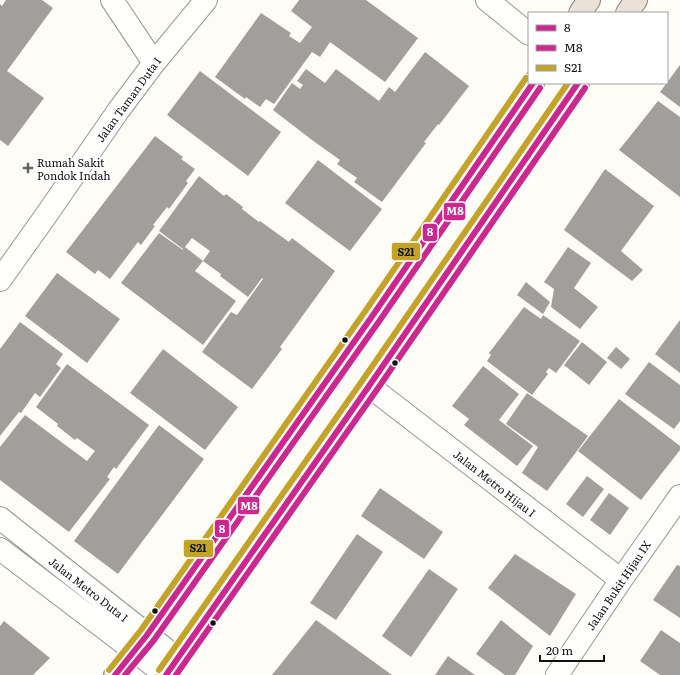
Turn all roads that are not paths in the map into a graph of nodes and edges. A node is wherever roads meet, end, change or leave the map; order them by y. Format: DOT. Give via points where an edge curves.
graph roads {
  1 [pos="112,0"];
  2 [pos="206,0"];
  3 [pos="487,0"];
  4 [pos="589,0"];
  5 [pos="636,0"];
  6 [pos="581,12"];
  7 [pos="628,12"];
  8 [pos="528,33"];
  9 [pos="154,63"];
  10 [pos="532,84"];
  11 [pos="577,84"];
  12 [pos="0,280"];
  13 [pos="369,386"];
  14 [pos="680,496"];
  15 [pos="0,518"];
  16 [pos="0,549"];
  17 [pos="53,560"];
  18 [pos="38,578"];
  19 [pos="621,580"];
  20 [pos="141,643"];
  21 [pos="170,670"];
  22 [pos="115,675"];
  23 [pos="557,675"];
  1 -- 9 [label="street"];
  2 -- 9 [label="street, Jalan Taman Duta I"];
  3 -- 8 [label="street"];
  4 -- 6 [label="highway"];
  5 -- 7 [label="highway"];
  9 -- 12 [label="street, Jalan Taman Duta I"];
  10 -- 20 [label="highway"];
  11 -- 13 [label="highway"];
  13 -- 19 [label="street, Jalan Metro Hijau I"];
  13 -- 21 [label="highway"];
  14 -- 19 [label="street, Jalan Bukit Hijau IX"];
  15 -- 17 [label="street, Jalan Metro Duta I"];
  16 -- 18 [label="street, Jalan Metro Duta I"];
  17 -- 18 [label="street"];
  17 -- 20 [label="street, Jalan Metro Duta I"];
  18 -- 20 [label="street, Jalan Metro Duta I"];
  19 -- 23 [label="street, Jalan Bukit Hijau IX"];
  20 -- 21 [label="street, Jalan Metro Duta I"];
  20 -- 22 [label="highway"];
}
